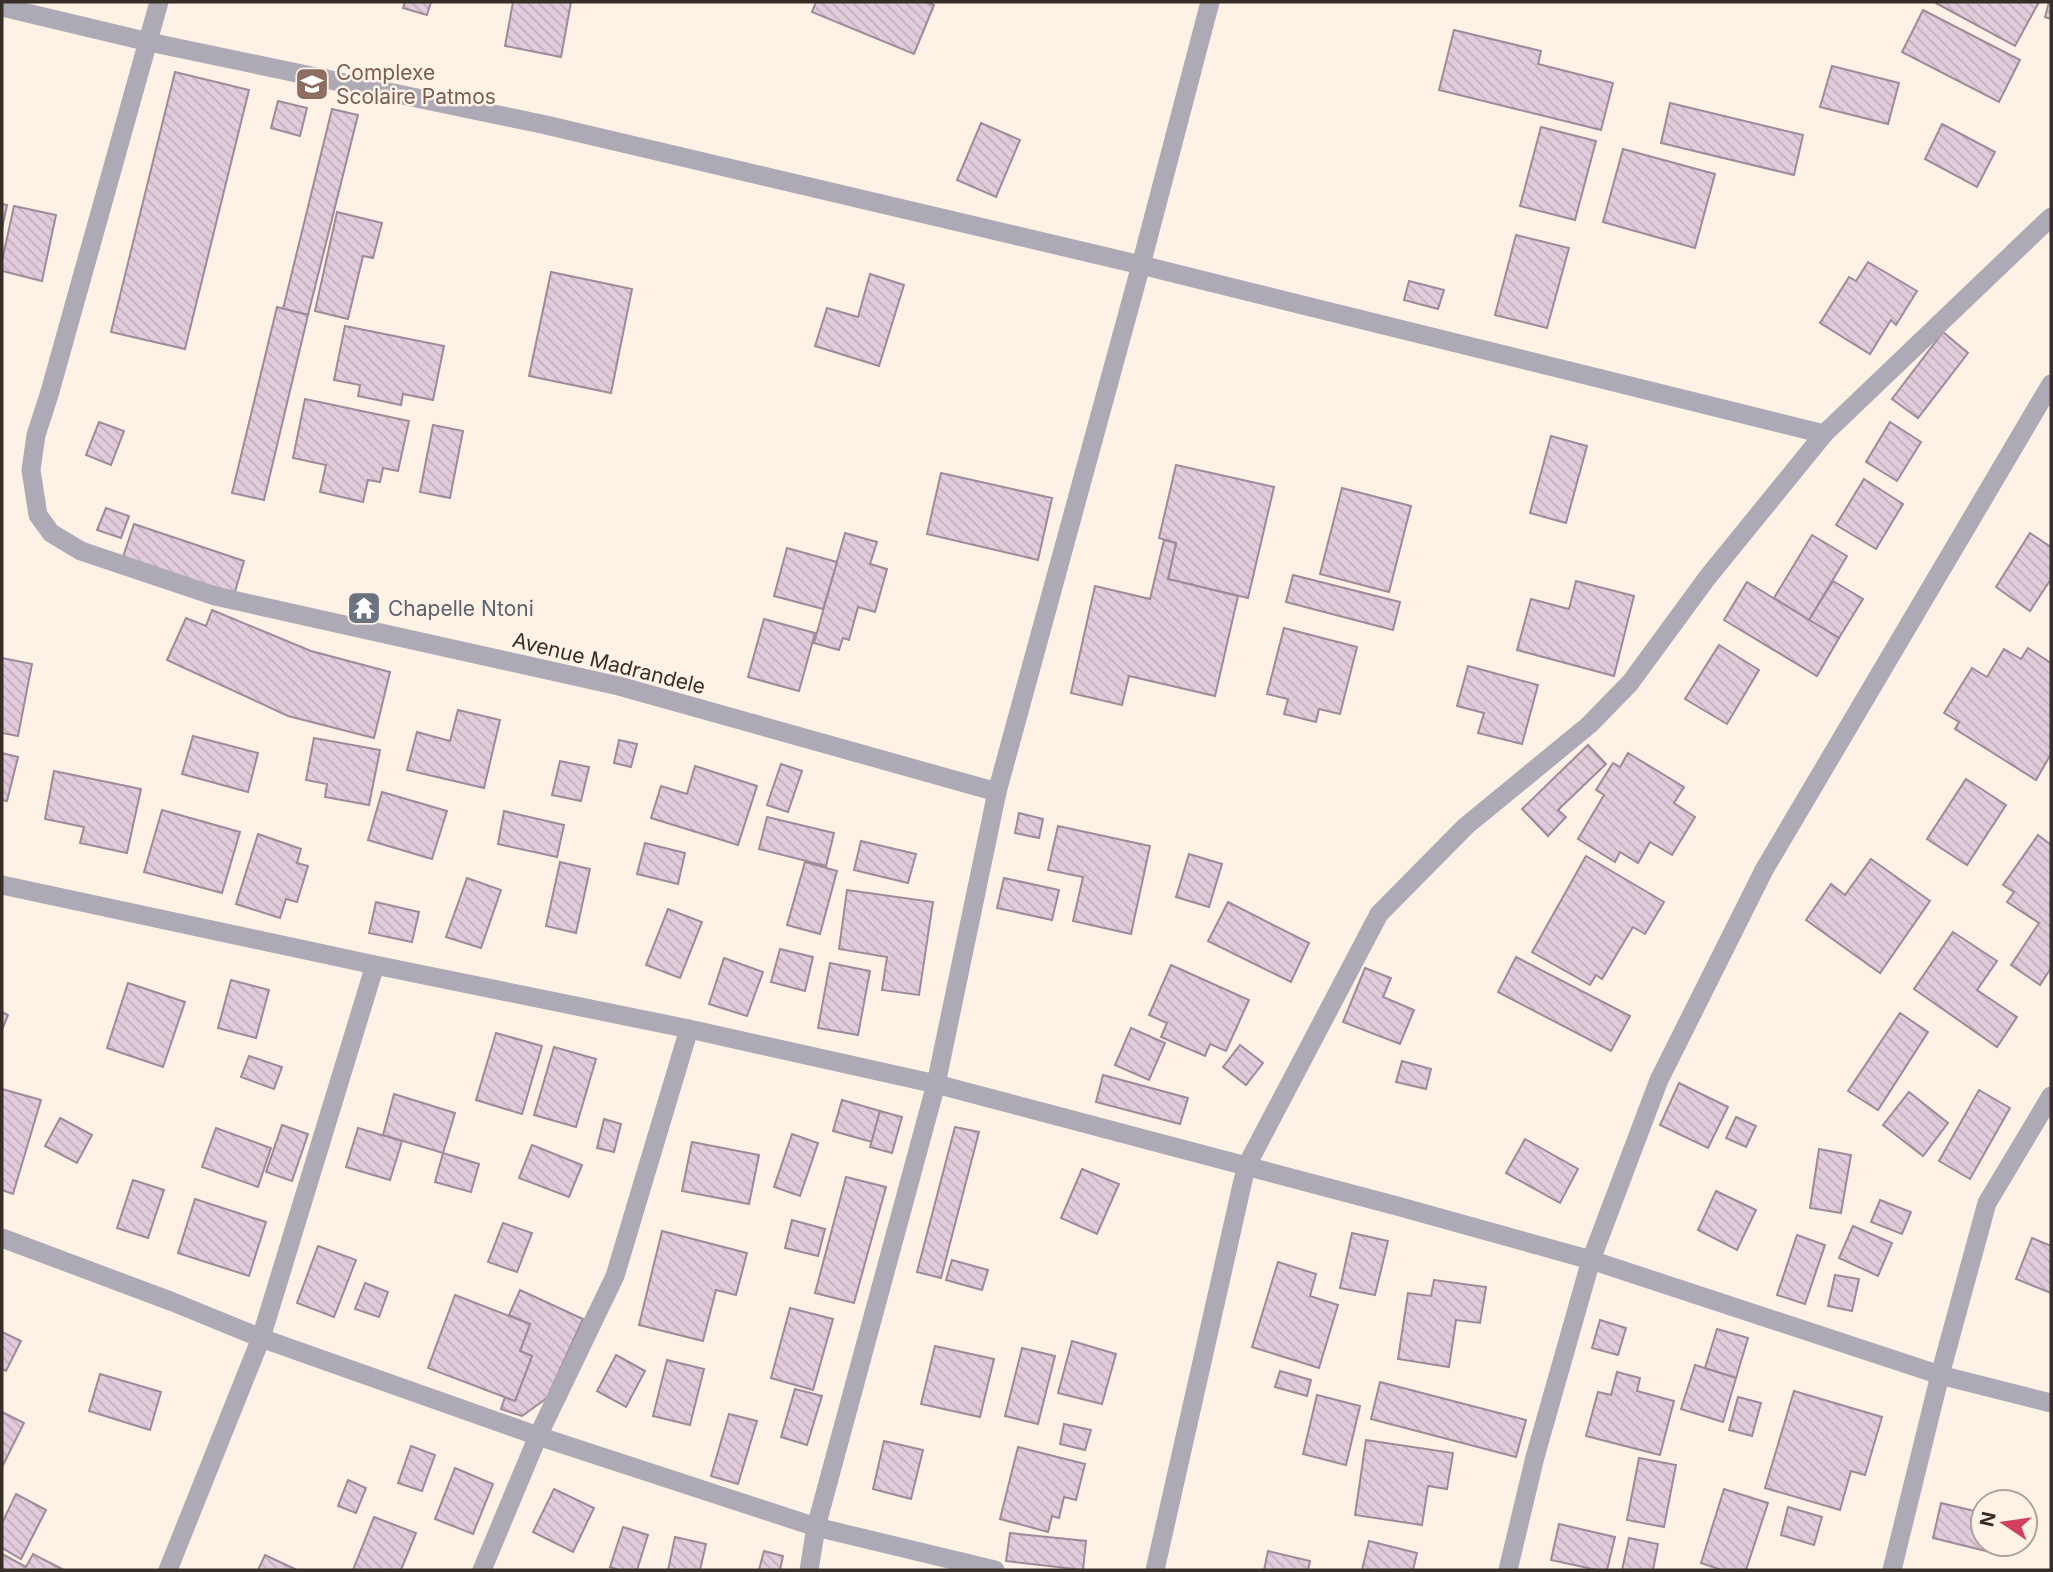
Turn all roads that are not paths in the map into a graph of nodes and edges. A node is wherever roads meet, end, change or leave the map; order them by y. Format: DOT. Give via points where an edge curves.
graph roads {
  1 [pos="159,2"];
  2 [pos="1210,2"];
  3 [pos="2,7"];
  4 [pos="149,42"];
  5 [pos="2051,217"];
  6 [pos="1140,265"];
  7 [pos="2051,384"];
  8 [pos="1824,434"];
  9 [pos="997,792"];
  10 [pos="2,885"];
  11 [pos="375,965"];
  12 [pos="689,1030"];
  13 [pos="936,1084"];
  14 [pos="2051,1096"];
  15 [pos="1246,1167"];
  16 [pos="2,1238"];
  17 [pos="1591,1260"];
  18 [pos="261,1338"];
  19 [pos="1940,1375"];
  20 [pos="2051,1403"];
  21 [pos="538,1436"];
  22 [pos="816,1527"];
  23 [pos="168,1570"];
  24 [pos="482,1570"];
  25 [pos="809,1570"];
  26 [pos="995,1570"];
  27 [pos="1155,1570"];
  28 [pos="1508,1570"];
  29 [pos="1892,1570"];
  1 -- 4 [label="street"];
  2 -- 6 [label="street"];
  3 -- 4 [label="street"];
  4 -- 6 [label="street" via="546,125"];
  4 -- 9 [label="street, Avenue Madrandele" via="36,435 31,470 38,514 51,533 81,551 215,596 619,686"];
  5 -- 8 [label="street"];
  6 -- 8 [label="street"];
  6 -- 9 [label="street"];
  7 -- 17 [label="street" via="1764,870 1659,1080"];
  8 -- 15 [label="street" via="1707,578 1630,683 1589,725 1466,826 1379,914"];
  9 -- 13 [label="street"];
  10 -- 11 [label="street"];
  11 -- 12 [label="street"];
  11 -- 18 [label="street"];
  12 -- 13 [label="street"];
  12 -- 21 [label="street" via="615,1276"];
  13 -- 15 [label="street"];
  13 -- 22 [label="street"];
  14 -- 19 [label="street" via="1987,1203"];
  15 -- 17 [label="street"];
  15 -- 27 [label="street"];
  16 -- 18 [label="street"];
  17 -- 19 [label="street"];
  17 -- 28 [label="street"];
  18 -- 21 [label="street"];
  18 -- 23 [label="street"];
  19 -- 20 [label="street"];
  19 -- 29 [label="street"];
  21 -- 22 [label="street"];
  21 -- 24 [label="street"];
  22 -- 25 [label="street"];
  22 -- 26 [label="street"];
}
